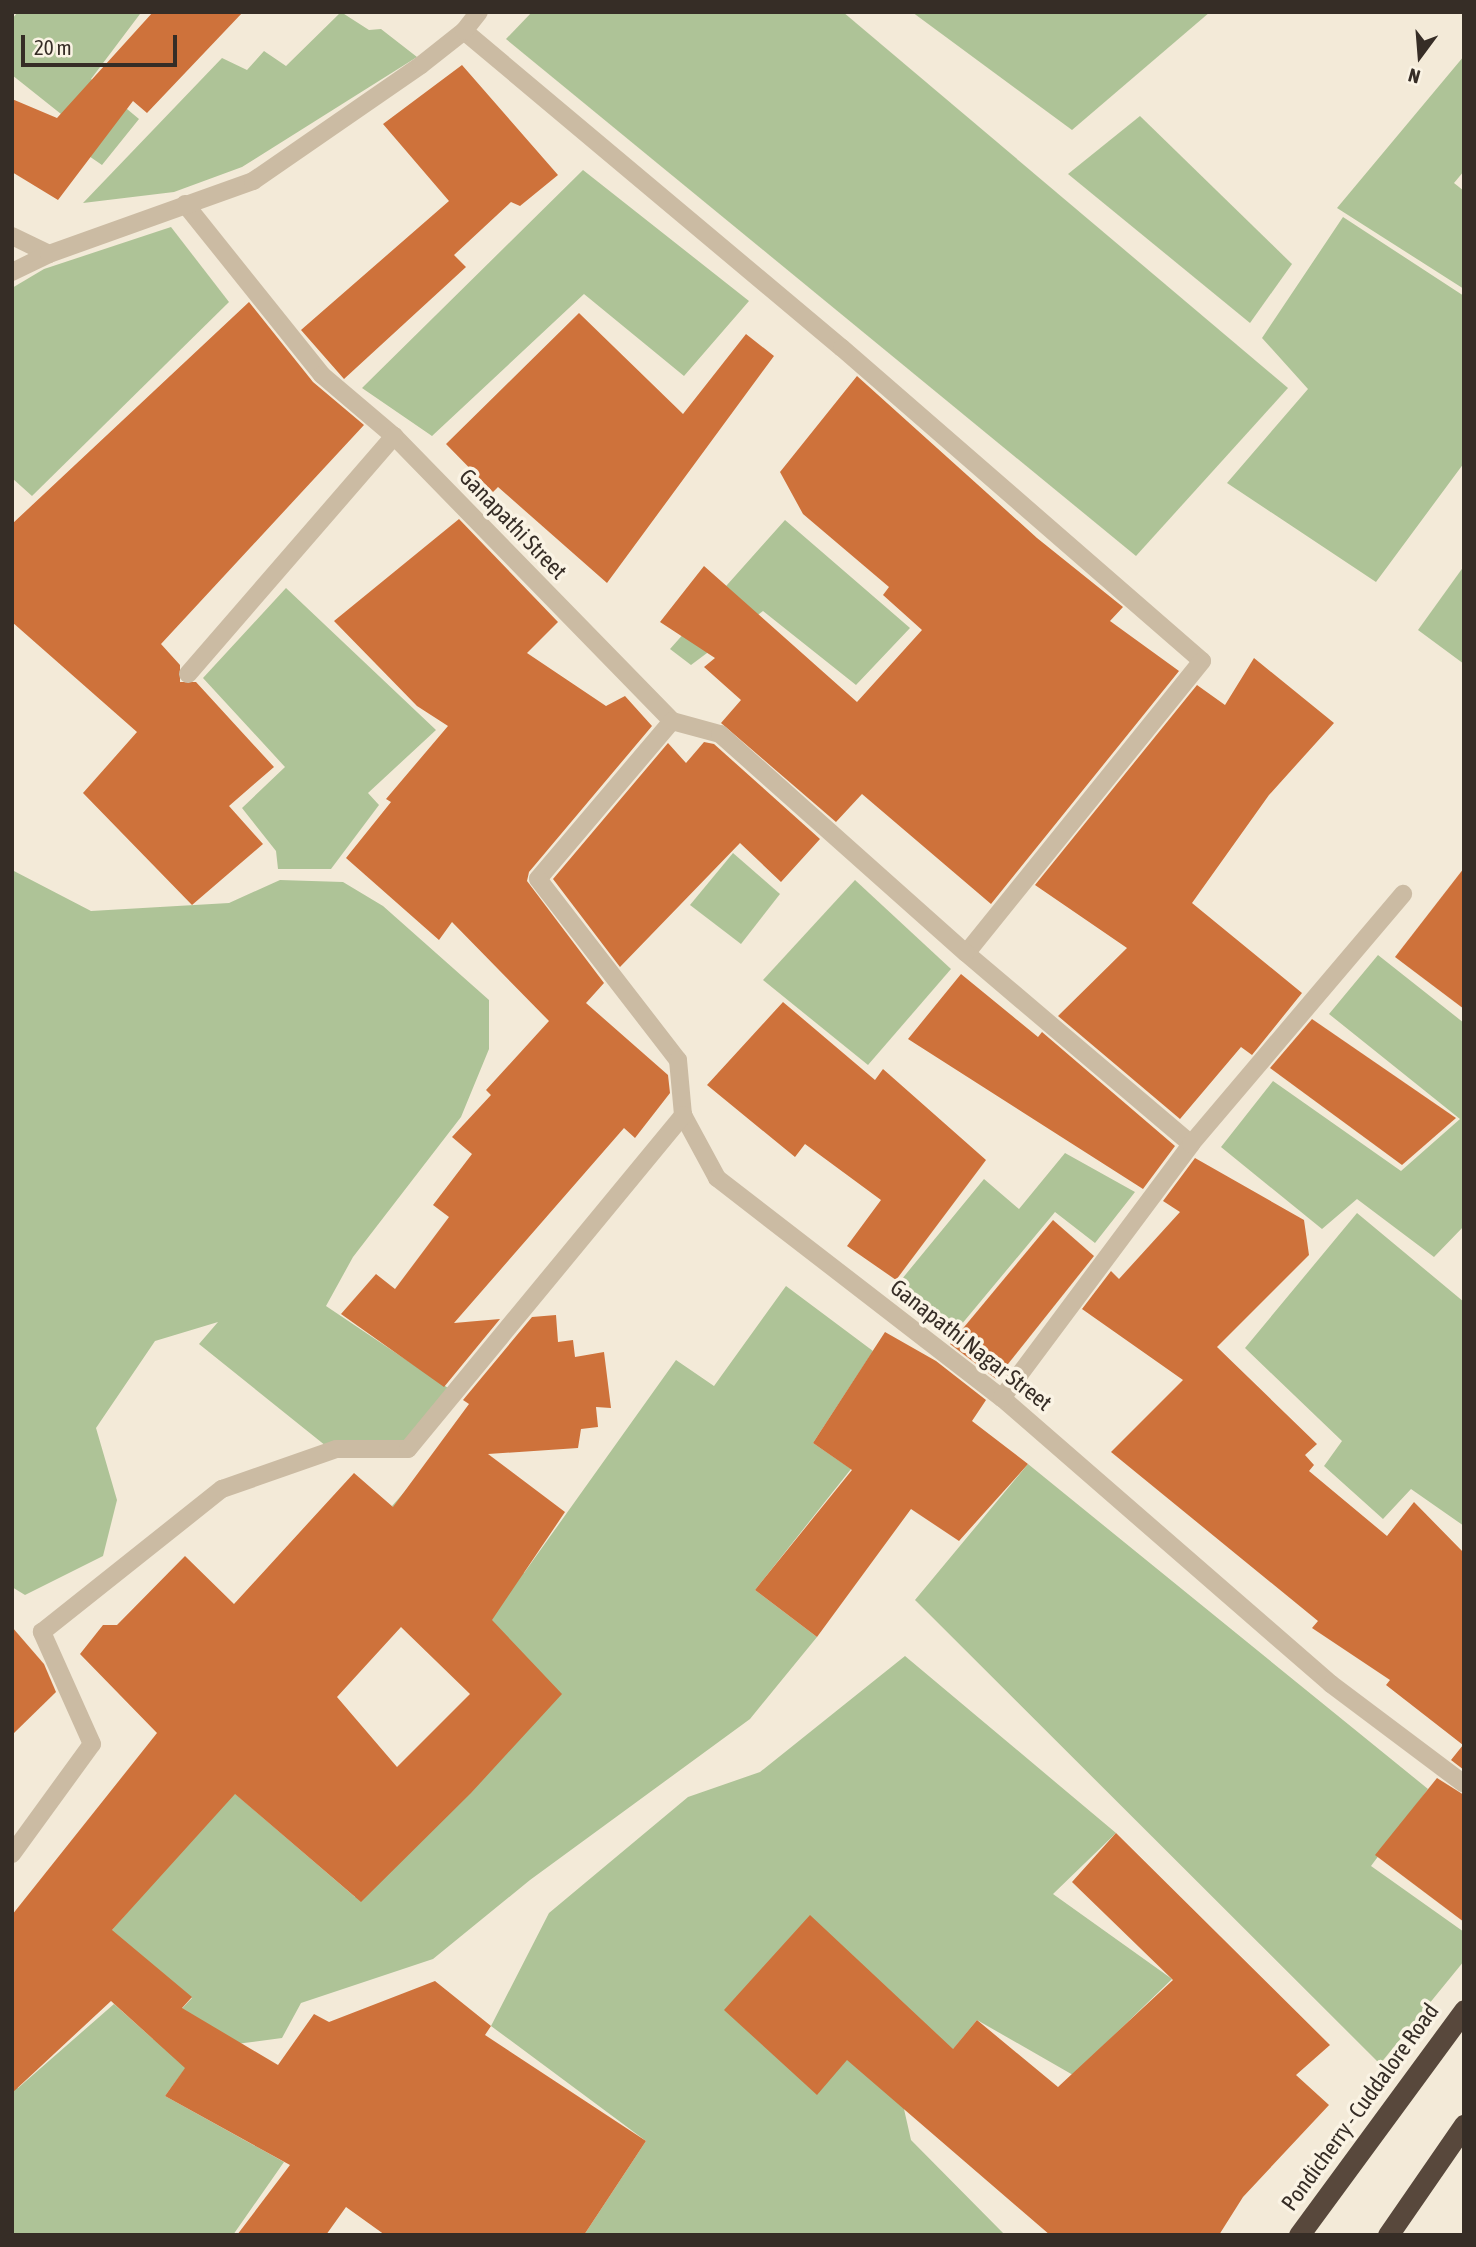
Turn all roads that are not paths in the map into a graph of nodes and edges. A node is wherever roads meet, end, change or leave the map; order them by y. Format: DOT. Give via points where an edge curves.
graph roads {
  1 [pos="479,12"];
  2 [pos="464,32"];
  3 [pos="186,204"];
  4 [pos="12,236"];
  5 [pos="49,254"];
  6 [pos="12,272"];
  7 [pos="394,436"];
  8 [pos="188,674"];
  9 [pos="672,721"];
  10 [pos="1403,894"];
  11 [pos="966,953"];
  12 [pos="683,1115"];
  13 [pos="1191,1144"];
  14 [pos="1002,1398"];
  15 [pos="1464,1784"];
  16 [pos="12,1854"];
  17 [pos="1464,2010"];
  18 [pos="1464,2125"];
  19 [pos="1299,2235"];
  20 [pos="1388,2235"];
  1 -- 2 [label="street"];
  2 -- 3 [label="street" via="253,181"];
  2 -- 11 [label="street" via="842,348 1202,661"];
  3 -- 5 [label="street"];
  3 -- 7 [label="street, Ganapathi Street" via="322,375"];
  4 -- 5 [label="street"];
  5 -- 6 [label="street"];
  7 -- 8 [label="street"];
  7 -- 9 [label="street, Ganapathi Street"];
  9 -- 11 [label="street" via="720,734"];
  9 -- 12 [label="street, Ganapathi Nagar Street" via="538,879 678,1060"];
  10 -- 13 [label="street"];
  11 -- 13 [label="street"];
  12 -- 14 [label="street, Ganapathi Nagar Street" via="717,1178"];
  12 -- 16 [label="street" via="408,1449 336,1449 222,1489 42,1632 92,1744"];
  13 -- 14 [label="street"];
  14 -- 15 [label="street, Ganapathi Nagar Street" via="1331,1684"];
  17 -- 19 [label="highway, Pondicherry - Cuddalore Road"];
  18 -- 20 [label="highway"];
}
